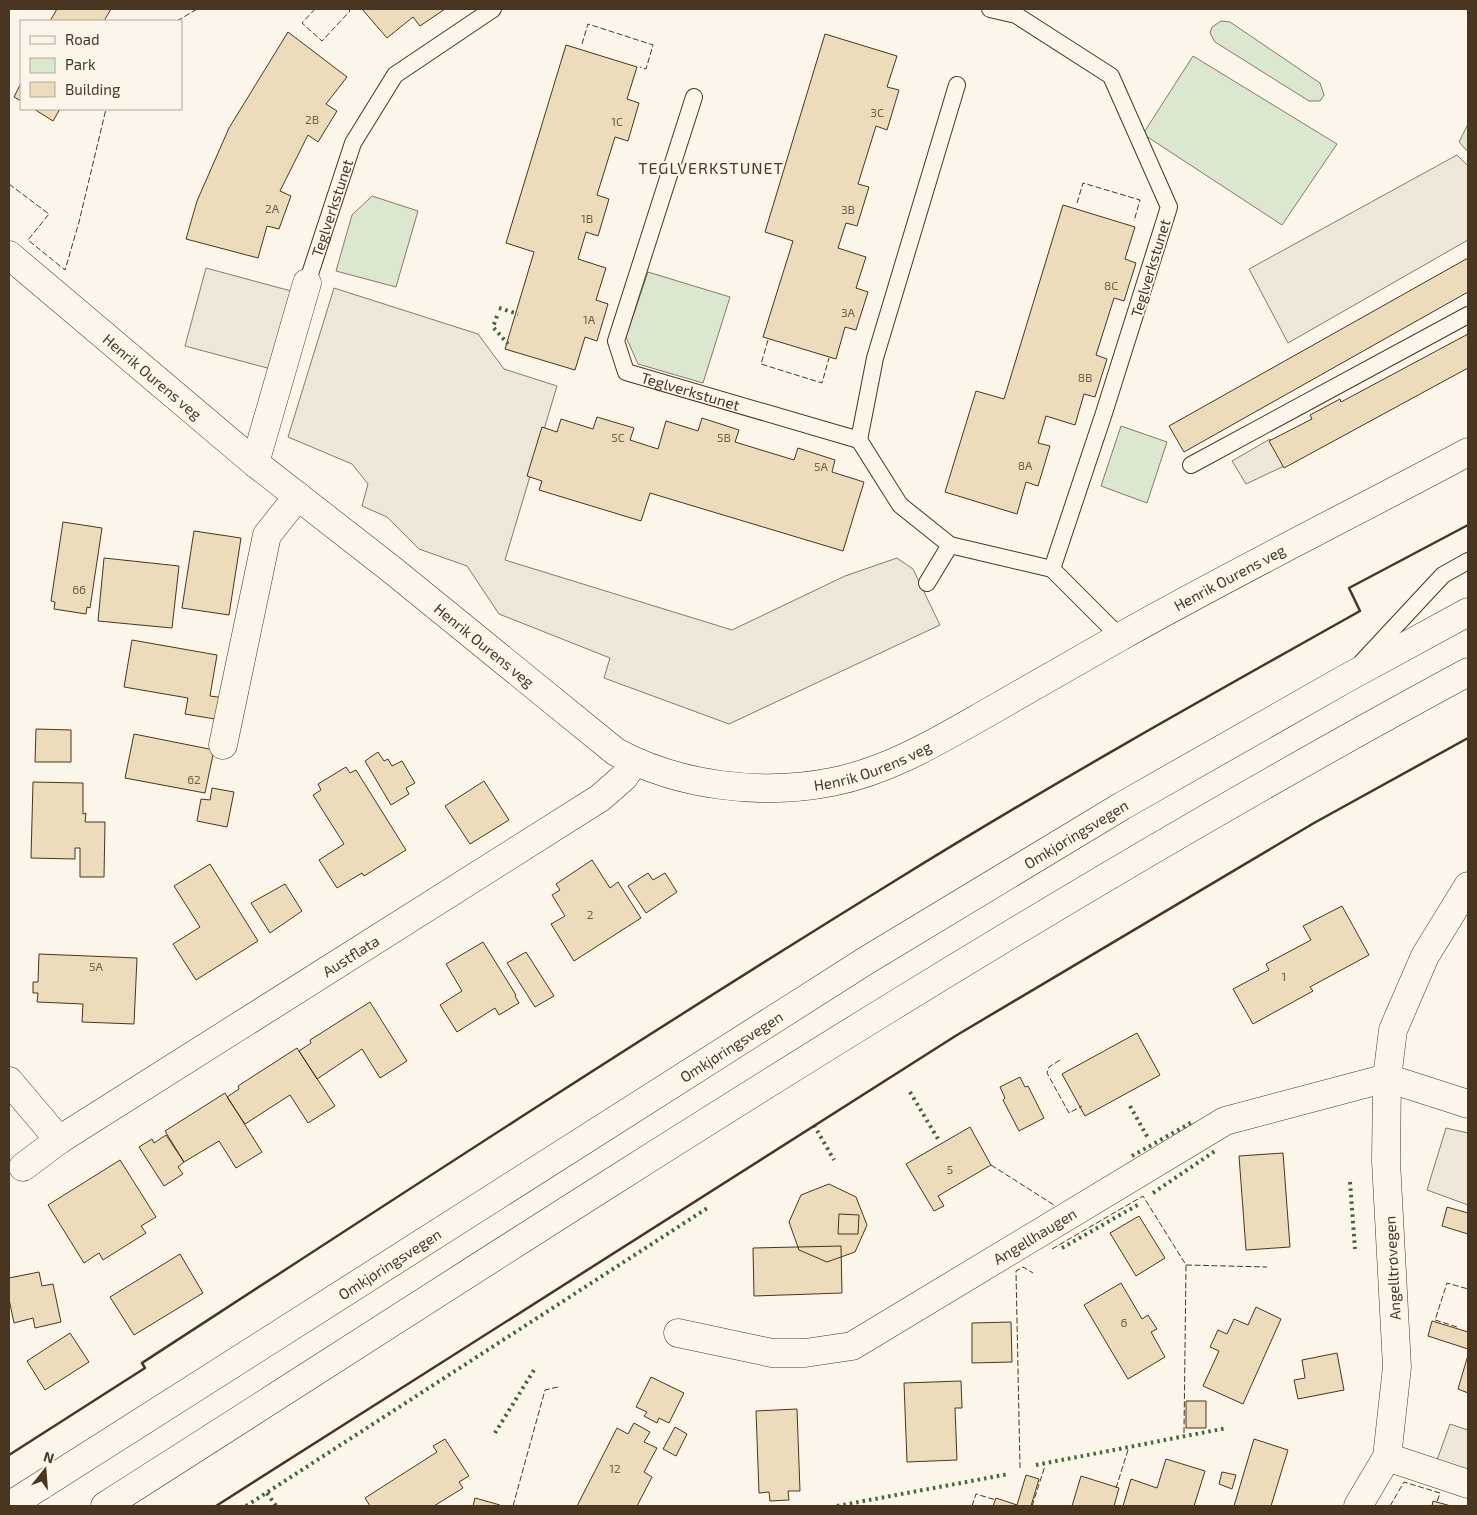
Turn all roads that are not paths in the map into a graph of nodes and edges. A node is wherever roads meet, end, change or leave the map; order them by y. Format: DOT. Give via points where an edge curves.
graph roads {
  1 [pos="492,9"];
  2 [pos="990,9"];
  3 [pos="957,85"];
  4 [pos="694,97"];
  5 [pos="9,255"];
  6 [pos="307,283"];
  7 [pos="1468,315"];
  8 [pos="859,440"];
  9 [pos="1468,452"];
  10 [pos="256,463"];
  11 [pos="1191,465"];
  12 [pos="298,496"];
  13 [pos="950,545"];
  14 [pos="1468,561"];
  15 [pos="1052,570"];
  16 [pos="927,583"];
  17 [pos="1468,612"];
  18 [pos="1120,637"];
  19 [pos="1468,672"];
  20 [pos="1345,679"];
  21 [pos="223,745"];
  22 [pos="634,762"];
  23 [pos="1468,886"];
  24 [pos="1387,1078"];
  25 [pos="9,1081"];
  26 [pos="1468,1104"];
  27 [pos="59,1140"];
  28 [pos="23,1167"];
  29 [pos="678,1333"];
  30 [pos="1387,1457"];
  31 [pos="1468,1484"];
  32 [pos="9,1506"];
  33 [pos="105,1506"];
  34 [pos="1358,1506"];
  1 -- 6 [label="lane, Teglverkstunet" via="395,74 353,142"];
  2 -- 15 [label="lane, Teglverkstunet" via="1016,15 1111,76 1169,207"];
  3 -- 8 [label="lane" via="875,358"];
  4 -- 8 [label="lane, Teglverkstunet" via="616,341 626,372"];
  5 -- 10 [label="main road, Henrik Ourens veg"];
  6 -- 10 [label="main road, Teglverkstunet"];
  7 -- 11 [label="lane"];
  8 -- 13 [label="lane" via="900,506"];
  9 -- 18 [label="main road, Henrik Ourens veg"];
  10 -- 12 [label="main road, Henrik Ourens veg"];
  12 -- 21 [label="main road" via="267,535"];
  12 -- 22 [label="main road, Henrik Ourens veg" via="586,729"];
  13 -- 15 [label="lane"];
  13 -- 16 [label="lane"];
  14 -- 20 [label="lane" via="1443,575"];
  15 -- 18 [label="lane"];
  17 -- 20 [label="main road, Omkjøringsvegen"];
  18 -- 22 [label="main road, Henrik Ourens veg" via="925,748 833,782 789,788 754,788 670,774"];
  19 -- 33 [label="main road" via="1146,853 902,1001"];
  20 -- 32 [label="main road, Omkjøringsvegen" via="1122,806 867,960"];
  22 -- 27 [label="main road, Austflata" via="614,788 564,822"];
  23 -- 24 [label="main road, Angelltrøvegen" via="1425,956 1393,1030"];
  24 -- 26 [label="main road"];
  24 -- 29 [label="main road, Angellhaugen" via="1225,1121 852,1346 805,1353 772,1353"];
  24 -- 30 [label="main road, Angelltrøvegen" via="1386,1161 1397,1367"];
  25 -- 27 [label="main road"];
  27 -- 28 [label="main road, Austflata"];
  30 -- 31 [label="main road"];
  30 -- 34 [label="main road, Angelltrøvegen"];
}
